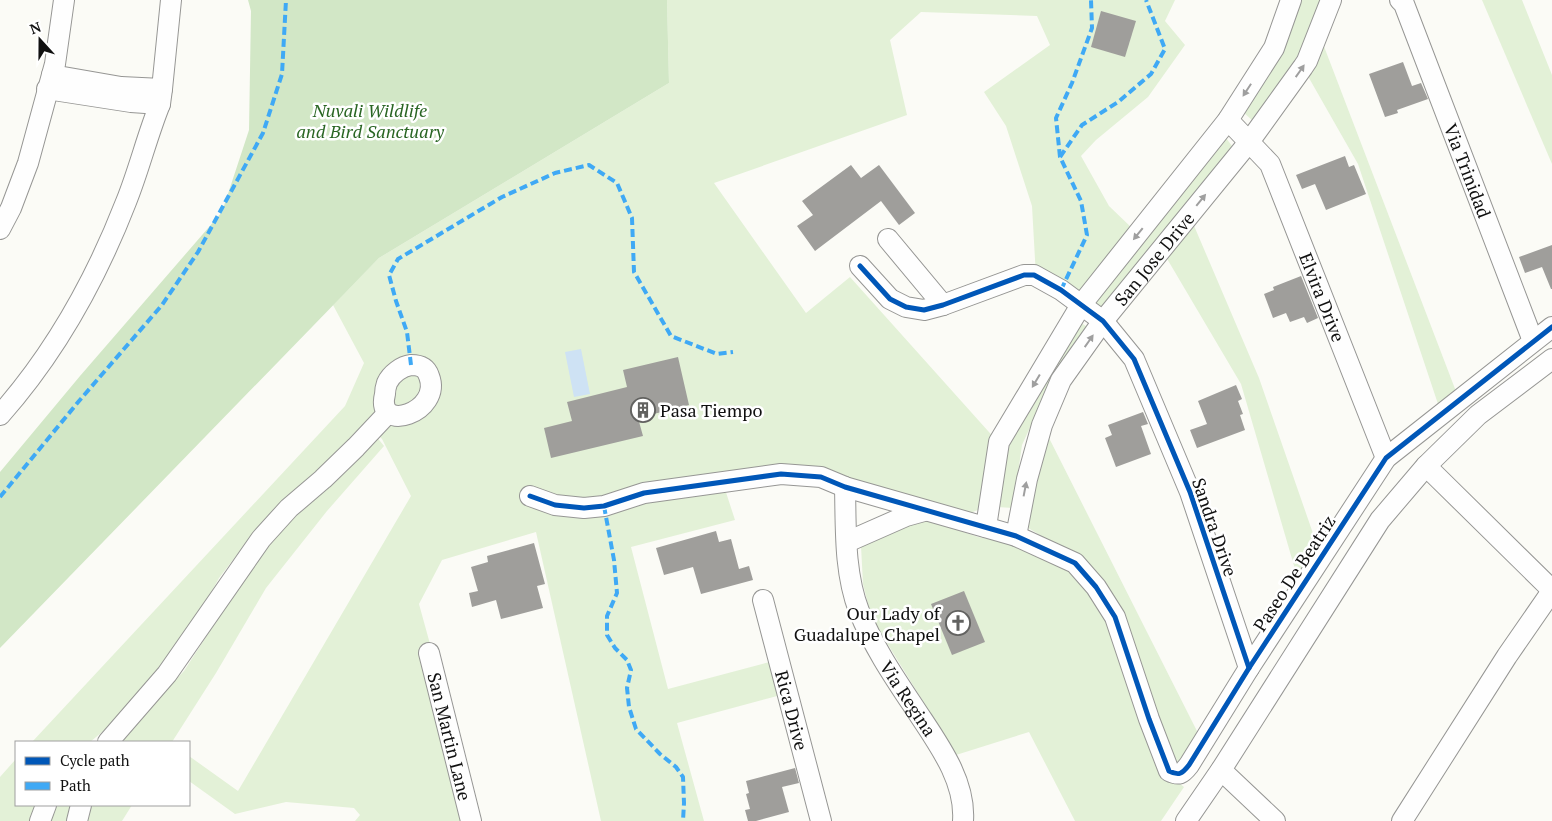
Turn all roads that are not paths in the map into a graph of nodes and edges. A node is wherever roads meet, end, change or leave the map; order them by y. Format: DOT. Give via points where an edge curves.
graph roads {
  1 [pos="64,0"];
  2 [pos="171,0"];
  3 [pos="1291,0"];
  4 [pos="1331,0"];
  5 [pos="1400,0"];
  6 [pos="50,82"];
  7 [pos="161,96"];
  8 [pos="1228,120"];
  9 [pos="1249,142"];
  10 [pos="0,229"];
  11 [pos="888,239"];
  12 [pos="860,266"];
  13 [pos="943,305"];
  14 [pos="1081,305"];
  15 [pos="1103,321"];
  16 [pos="1552,327"];
  17 [pos="1533,341"];
  18 [pos="1552,359"];
  19 [pos="388,412"];
  20 [pos="0,415"];
  21 [pos="1386,458"];
  22 [pos="1426,466"];
  23 [pos="845,487"];
  24 [pos="530,496"];
  25 [pos="924,511"];
  26 [pos="986,527"];
  27 [pos="1016,536"];
  28 [pos="847,542"];
  29 [pos="1552,590"];
  30 [pos="763,600"];
  31 [pos="429,653"];
  32 [pos="1249,668"];
  33 [pos="108,741"];
  34 [pos="1221,770"];
  35 [pos="46,806"];
  36 [pos="81,806"];
  37 [pos="40,821"];
  38 [pos="77,821"];
  39 [pos="472,821"];
  40 [pos="821,821"];
  41 [pos="963,821"];
  42 [pos="1186,821"];
  43 [pos="1275,821"];
  44 [pos="1402,821"];
  1 -- 6 [label="street"];
  2 -- 7 [label="street"];
  3 -- 8 [label="street, San Jose Drive, one-way" via="1274,48"];
  9 -- 4 [label="street, San Jose Drive, one-way" via="1307,61"];
  5 -- 17 [label="street, Via Trinidad"];
  6 -- 7 [label="street" via="121,87"];
  6 -- 10 [label="street" via="28,163"];
  7 -- 20 [label="street" via="126,203 95,274 47,354"];
  8 -- 9 [label="street, Elvira Drive"];
  8 -- 14 [label="street, San Jose Drive, one-way"];
  15 -- 9 [label="street, San Jose Drive, one-way"];
  9 -- 21 [label="street, Elvira Drive" via="1270,164"];
  11 -- 13 [label="street"];
  12 -- 13 [label="street, Sandra Drive" via="890,299 906,307 924,310"];
  13 -- 14 [label="street, Sandra Drive" via="1024,275 1034,275"];
  14 -- 15 [label="street, Sandra Drive"];
  14 -- 26 [label="street, San Jose Drive, one-way" via="999,442"];
  27 -- 15 [label="street, San Jose Drive, one-way" via="1042,425 1061,380"];
  15 -- 32 [label="street, Sandra Drive" via="1134,359 1190,492"];
  16 -- 17 [label="street, Paseo De Beatriz"];
  17 -- 21 [label="street, Paseo De Beatriz"];
  18 -- 22 [label="street" via="1478,415"];
  19 -- 33 [label="street" via="261,539 167,674"];
  21 -- 32 [label="street, Paseo De Beatriz"];
  22 -- 29 [label="street"];
  22 -- 34 [label="street" via="1380,520"];
  23 -- 24 [label="street" via="822,476 781,474 644,494 604,506 584,508"];
  23 -- 25 [label="street"];
  23 -- 28 [label="street, Via Regina"];
  25 -- 26 [label="street"];
  25 -- 28 [label="street"];
  26 -- 27 [label="street"];
  27 -- 32 [label="street, Paseo De Beatriz" via="1075,564 1096,587 1115,617 1169,771 1177,775 1183,773"];
  28 -- 41 [label="street, Via Regina" via="850,584 859,611 873,642 956,776 964,810"];
  29 -- 44 [label="street"];
  30 -- 40 [label="street, Rica Drive"];
  31 -- 39 [label="street, San Martin Lane"];
  34 -- 42 [label="street"];
  34 -- 43 [label="street"];
  35 -- 37 [label="street"];
  36 -- 38 [label="street"];
}
